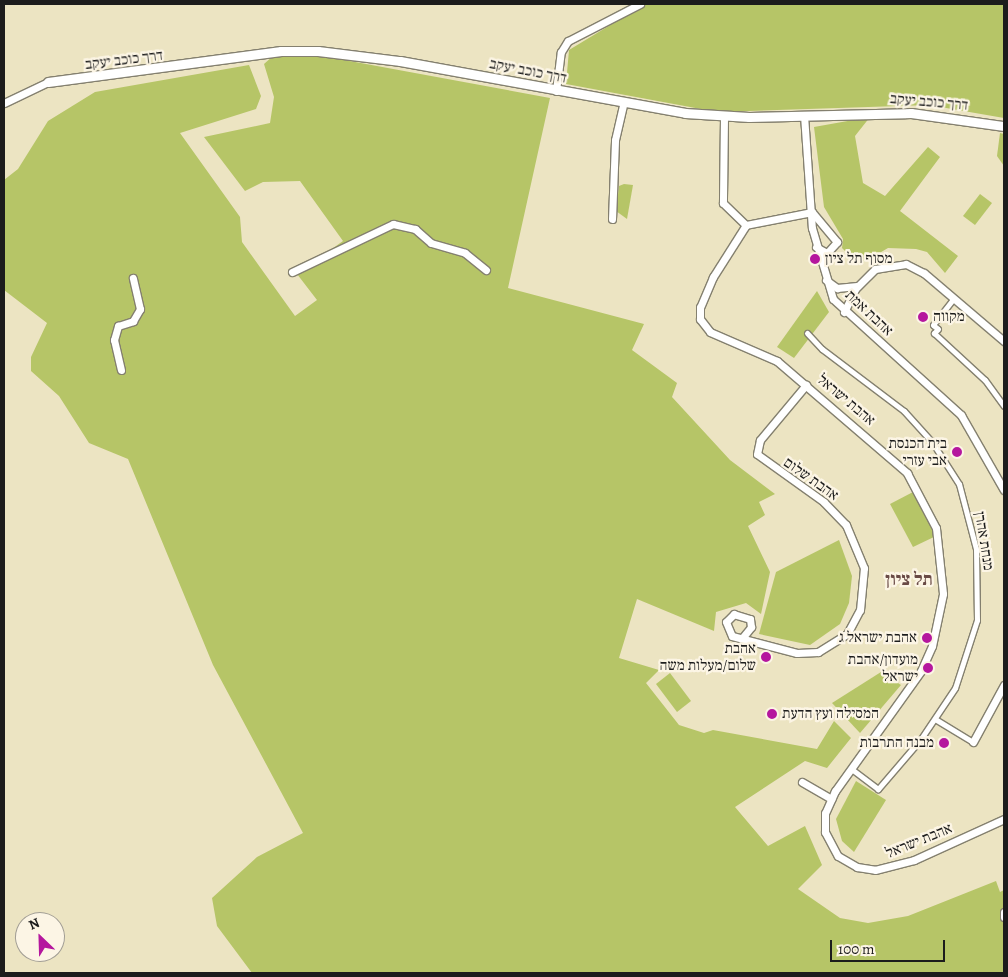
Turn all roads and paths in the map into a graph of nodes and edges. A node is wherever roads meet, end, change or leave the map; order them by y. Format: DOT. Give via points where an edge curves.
graph roads {
  1 [pos="640,4"];
  2 [pos="48,82"];
  3 [pos="556,91"];
  4 [pos="624,102"];
  5 [pos="4,103"];
  6 [pos="804,114"];
  7 [pos="724,117"];
  8 [pos="1004,126"];
  9 [pos="812,212"];
  10 [pos="612,219"];
  11 [pos="746,225"];
  12 [pos="816,247"];
  13 [pos="486,270"];
  14 [pos="292,272"];
  15 [pos="133,278"];
  16 [pos="826,280"];
  17 [pos="858,286"];
  18 [pos="954,298"];
  19 [pos="844,312"];
  20 [pos="807,333"];
  21 [pos="1004,341"];
  22 [pos="121,370"];
  23 [pos="806,385"];
  24 [pos="1004,406"];
  25 [pos="1004,490"];
  26 [pos="750,632"];
  27 [pos="743,637"];
  28 [pos="760,644"];
  29 [pos="1004,685"];
  30 [pos="935,719"];
  31 [pos="973,742"];
  32 [pos="851,769"];
  33 [pos="802,782"];
  34 [pos="831,799"];
  35 [pos="1004,819"];
  36 [pos="1004,912"];
  37 [pos="1004,917"];
  1 -- 3 [label="street" via="568,41 561,52"];
  2 -- 3 [label="street, דרך כוכב יעקב" via="281,51 318,51 400,61"];
  2 -- 5 [label="street"];
  3 -- 4 [label="street, דרך כוכב יעקב"];
  4 -- 7 [label="street, דרך כוכב יעקב"];
  4 -- 10 [label="street" via="615,140"];
  6 -- 7 [label="street, דרך כוכב יעקב"];
  6 -- 8 [label="street, דרך כוכב יעקב" via="937,114"];
  6 -- 9 [label="street, אהבת אמת"];
  7 -- 11 [label="street" via="723,203"];
  9 -- 11 [label="street"];
  9 -- 12 [label="street, אהבת אמת"];
  9 -- 12 [label="street" via="837,242 826,253"];
  11 -- 23 [label="street, אהבת ישראל" via="713,277 700,307 700,319 710,332 769,357"];
  12 -- 16 [label="street, אהבת אמת"];
  13 -- 14 [label="street" via="464,253 431,243 414,229 393,224"];
  15 -- 22 [label="street" via="140,309 133,321 118,326 114,340"];
  16 -- 17 [label="street" via="837,288"];
  16 -- 19 [label="street, אהבת אמת"];
  17 -- 18 [label="street" via="875,269 898,263 924,273"];
  17 -- 19 [label="street"];
  18 -- 21 [label="street"];
  18 -- 24 [label="street" via="933,325 938,329 934,333 985,380"];
  19 -- 25 [label="street, אהבת אמת" via="961,415"];
  20 -- 30 [label="street, מנחת אהרן" via="822,350 904,411 949,465 965,501 976,549 977,620 965,668"];
  23 -- 28 [label="street, אהבת שלום" via="760,440 756,454 824,502 846,525 860,554 863,594 847,634 829,647 796,653"];
  23 -- 32 [label="street, אהבת ישראל" via="907,473 931,515 942,557 943,594 928,658 912,688"];
  26 -- 27 [label="street"];
  26 -- 27 [label="street" via="747,616 731,616 726,622 729,633"];
  26 -- 28 [label="street"];
  27 -- 28 [label="street"];
  29 -- 31 [label="street"];
  30 -- 31 [label="street"];
  30 -- 32 [label="street, מנחת אהרן" via="878,789"];
  32 -- 34 [label="street, אהבת ישראל"];
  33 -- 34 [label="street"];
  34 -- 35 [label="street, אהבת ישראל" via="824,823 828,840 838,856 867,870 899,866"];
  36 -- 37 [label="street"];
}
